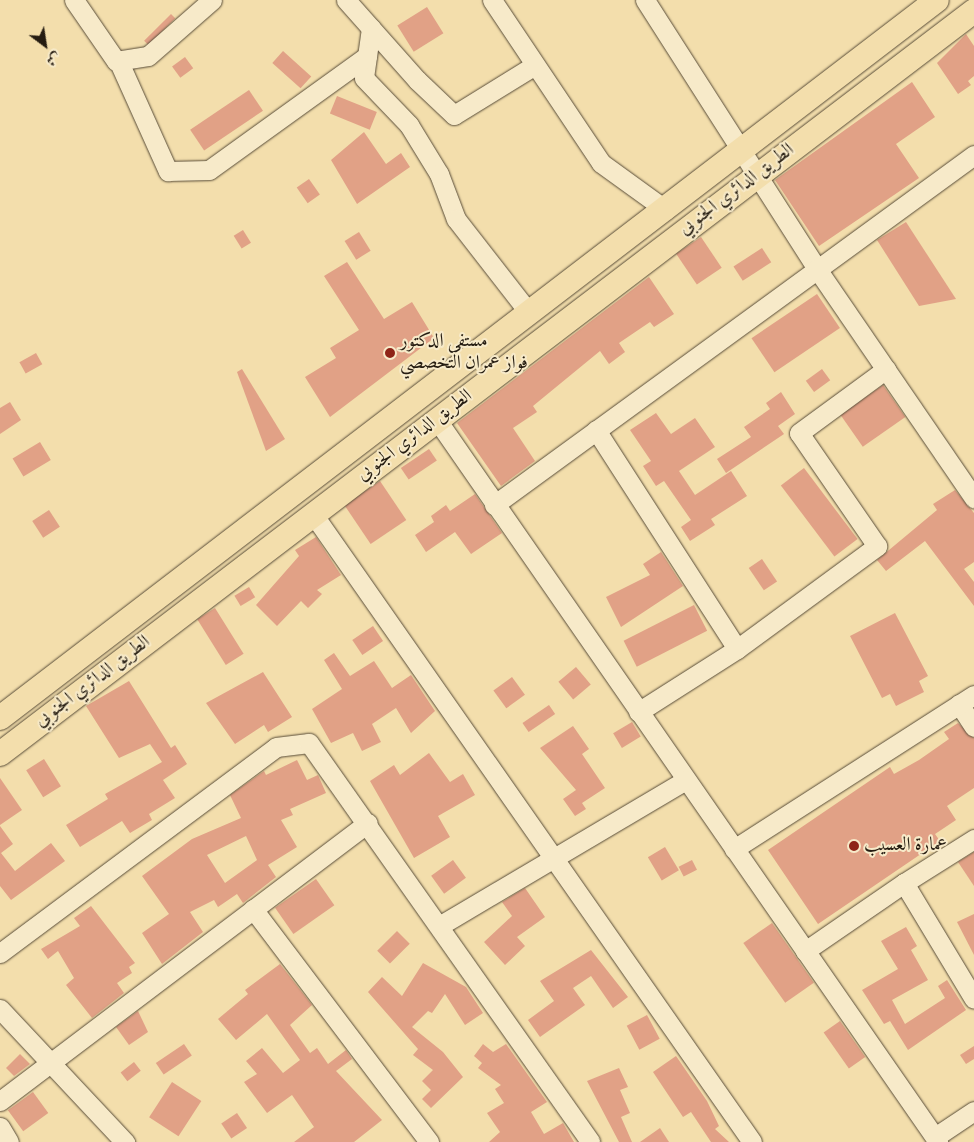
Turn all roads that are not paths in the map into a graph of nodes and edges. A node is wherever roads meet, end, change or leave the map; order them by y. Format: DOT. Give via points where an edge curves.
graph roads {
  1 [pos="74,0"];
  2 [pos="212,0"];
  3 [pos="346,0"];
  4 [pos="492,0"];
  5 [pos="645,0"];
  6 [pos="937,0"];
  7 [pos="974,11"];
  8 [pos="371,28"];
  9 [pos="367,56"];
  10 [pos="118,60"];
  11 [pos="535,65"];
  12 [pos="742,151"];
  13 [pos="974,155"];
  14 [pos="756,175"];
  15 [pos="666,210"];
  16 [pos="817,269"];
  17 [pos="530,314"];
  18 [pos="886,369"];
  19 [pos="437,420"];
  20 [pos="596,430"];
  21 [pos="974,498"];
  22 [pos="494,505"];
  23 [pos="314,514"];
  24 [pos="737,649"];
  25 [pos="966,700"];
  26 [pos="638,712"];
  27 [pos="1,716"];
  28 [pos="974,727"];
  29 [pos="0,754"];
  30 [pos="686,780"];
  31 [pos="368,823"];
  32 [pos="974,838"];
  33 [pos="734,849"];
  34 [pos="555,860"];
  35 [pos="904,883"];
  36 [pos="253,909"];
  37 [pos="439,926"];
  38 [pos="805,951"];
  39 [pos="0,953"];
  40 [pos="974,999"];
  41 [pos="0,1009"];
  42 [pos="49,1061"];
  43 [pos="0,1101"];
  44 [pos="974,1111"];
  45 [pos="0,1128"];
  46 [pos="937,1140"];
  47 [pos="9,1142"];
  48 [pos="125,1142"];
  49 [pos="429,1142"];
  50 [pos="590,1142"];
  51 [pos="752,1142"];
  1 -- 10 [label="street"];
  2 -- 10 [label="street" via="148,56"];
  3 -- 8 [label="street"];
  4 -- 11 [label="street"];
  5 -- 12 [label="street"];
  6 -- 12 [label="main road, الطريق الدائري الجنوبي"];
  7 -- 14 [label="main road, الطريق الدائري الجنوبي"];
  8 -- 9 [label="street"];
  8 -- 11 [label="street" via="454,115"];
  9 -- 10 [label="street" via="208,170 168,171"];
  9 -- 17 [label="street" via="364,78 409,125 439,174 456,219"];
  11 -- 15 [label="street" via="601,163"];
  12 -- 14 [label="street"];
  12 -- 15 [label="main road, الطريق الدائري الجنوبي"];
  13 -- 16 [label="street"];
  14 -- 16 [label="street"];
  14 -- 19 [label="main road, الطريق الدائري الجنوبي"];
  15 -- 17 [label="main road, الطريق الدائري الجنوبي"];
  16 -- 18 [label="street"];
  16 -- 20 [label="street"];
  17 -- 27 [label="main road, الطريق الدائري الجنوبي"];
  18 -- 21 [label="street"];
  18 -- 24 [label="street" via="799,433 877,546"];
  19 -- 22 [label="street"];
  19 -- 23 [label="main road, الطريق الدائري الجنوبي"];
  20 -- 22 [label="street"];
  20 -- 24 [label="street"];
  22 -- 26 [label="street"];
  23 -- 29 [label="main road, الطريق الدائري الجنوبي"];
  23 -- 34 [label="street"];
  24 -- 26 [label="street"];
  25 -- 28 [label="street"];
  25 -- 33 [label="street"];
  26 -- 30 [label="street"];
  30 -- 33 [label="street"];
  30 -- 34 [label="street"];
  31 -- 36 [label="street"];
  31 -- 37 [label="street"];
  31 -- 39 [label="street" via="309,743 276,747"];
  32 -- 35 [label="street"];
  33 -- 38 [label="street"];
  34 -- 37 [label="street"];
  34 -- 51 [label="street"];
  35 -- 38 [label="street"];
  35 -- 40 [label="street"];
  36 -- 42 [label="street"];
  36 -- 49 [label="street"];
  37 -- 50 [label="street"];
  38 -- 46 [label="street"];
  41 -- 42 [label="street"];
  42 -- 43 [label="street"];
  42 -- 48 [label="street"];
  44 -- 46 [label="street"];
  45 -- 47 [label="street"];
}
